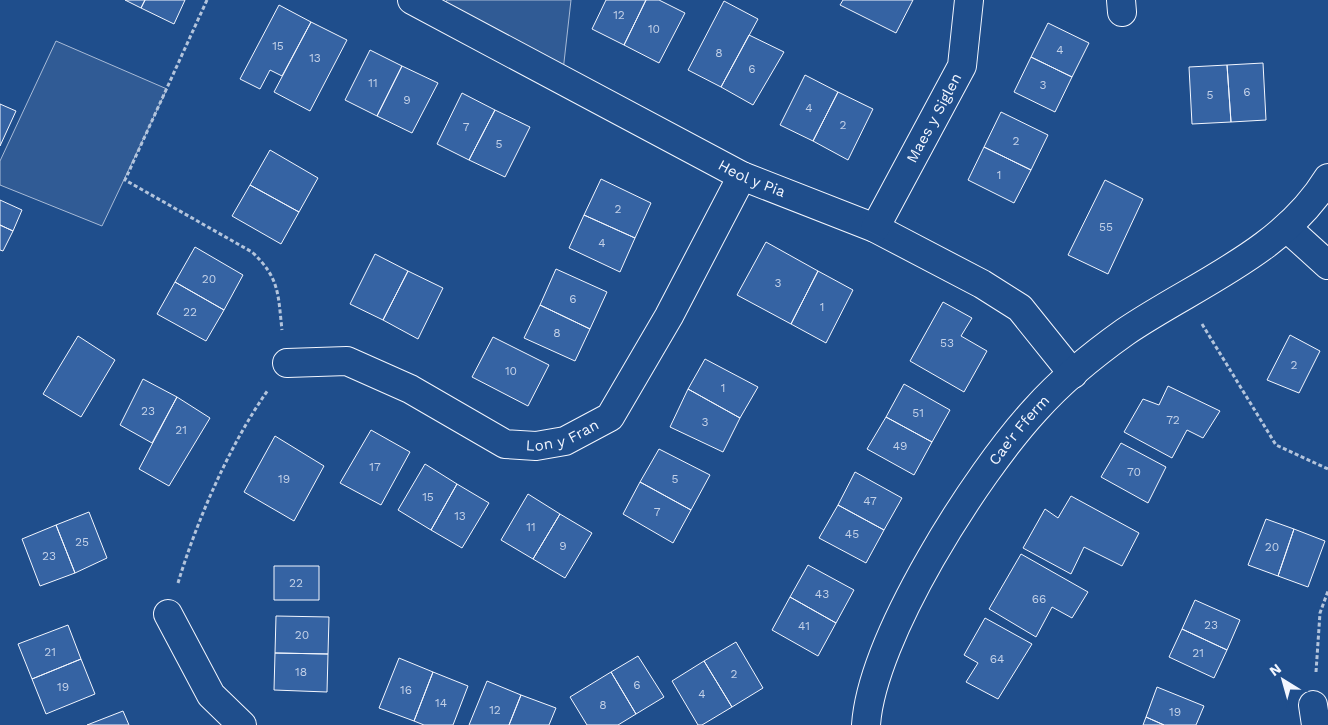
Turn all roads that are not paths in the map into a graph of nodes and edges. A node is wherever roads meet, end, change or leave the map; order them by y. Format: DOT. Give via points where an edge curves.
graph roads {
  1 [pos="412,0"];
  2 [pos="969,0"];
  3 [pos="742,176"];
  4 [pos="1328,178"];
  5 [pos="875,228"];
  6 [pos="1287,228"];
  7 [pos="1328,265"];
  8 [pos="287,363"];
  9 [pos="1072,374"];
  10 [pos="168,614"];
  11 [pos="242,725"];
  12 [pos="866,725"];
  1 -- 3 [label="street, Heol y Pia"];
  2 -- 5 [label="street, Maes y Siglen" via="962,66"];
  3 -- 5 [label="street, Heol y Pia"];
  3 -- 8 [label="street, Lon y Fran" via="670,316 610,417 565,441 536,446 505,444 410,389 347,361"];
  4 -- 6 [label="street, Cae'r Fferm"];
  5 -- 9 [label="street, Heol y Pia" via="982,284 1020,308"];
  6 -- 7 [label="street"];
  6 -- 9 [label="street, Cae'r Fferm" via="1249,256 1125,333"];
  9 -- 12 [label="street, Cae'r Fferm" via="1036,408 995,459 947,534 904,608 876,677"];
  10 -- 11 [label="street" via="212,695"];
}
